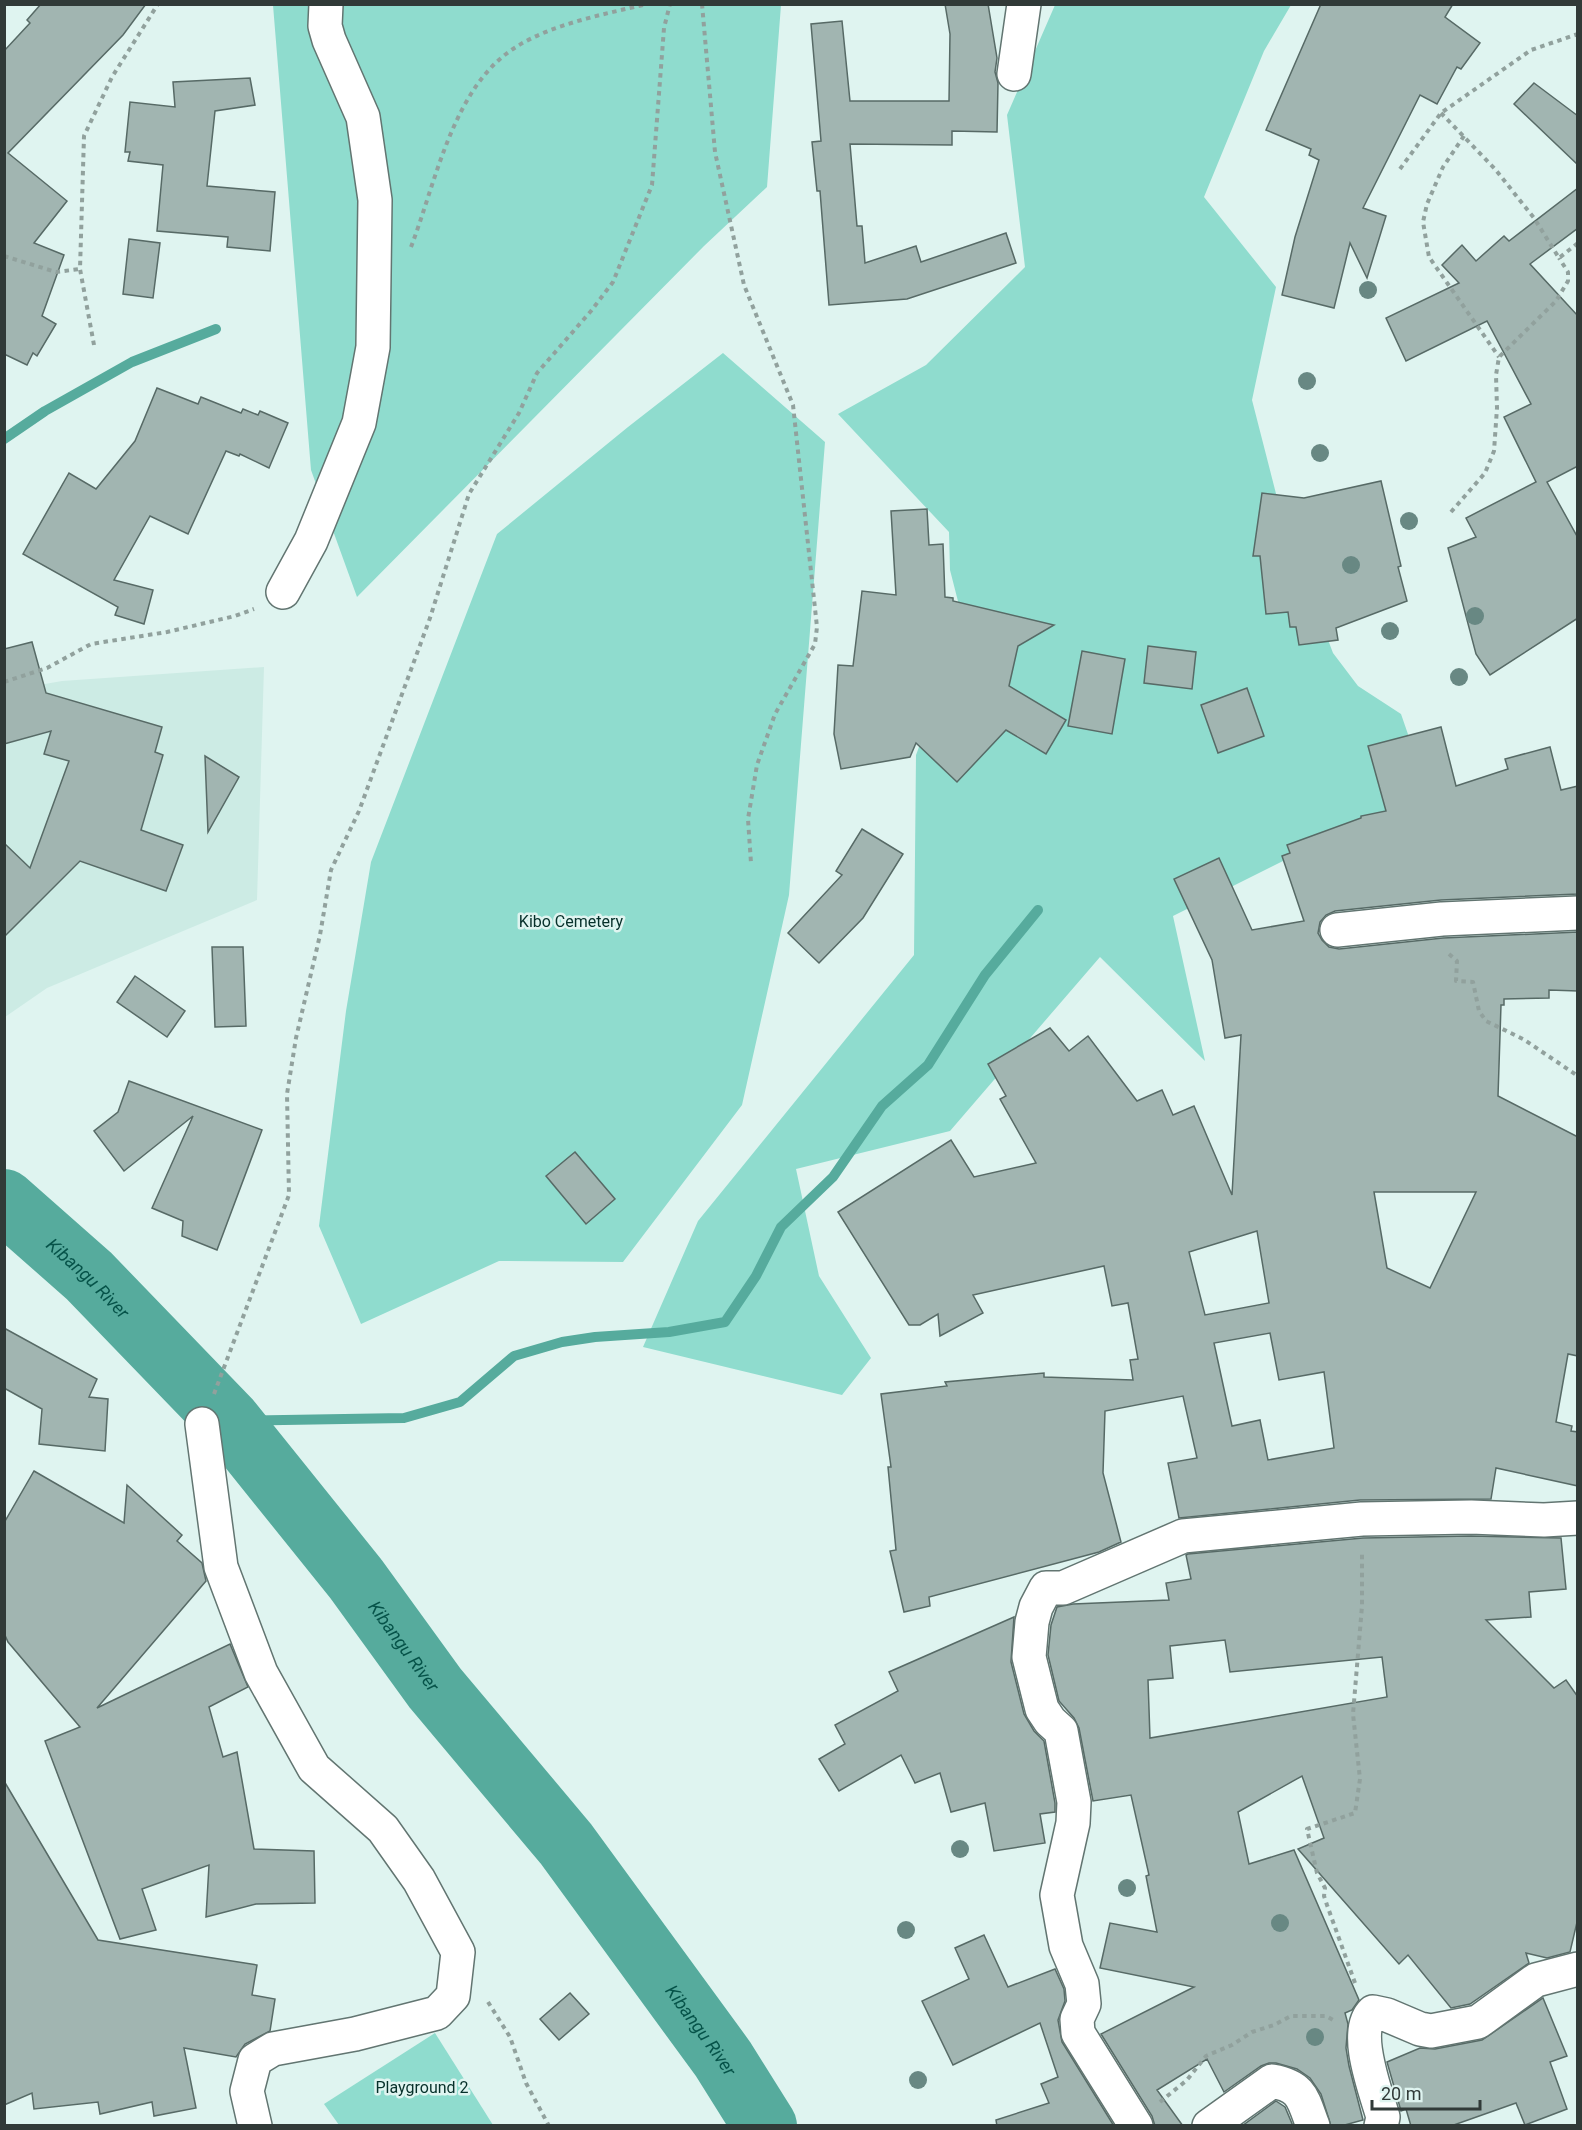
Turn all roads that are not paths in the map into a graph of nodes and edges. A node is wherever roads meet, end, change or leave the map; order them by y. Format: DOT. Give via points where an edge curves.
graph roads {
  1 [pos="326,4"];
  2 [pos="1024,4"];
  3 [pos="1014,74"];
  4 [pos="283,592"];
  5 [pos="1578,914"];
  6 [pos="1337,930"];
  7 [pos="202,1424"];
  8 [pos="1578,1518"];
  9 [pos="1578,1969"];
  10 [pos="1134,2122"];
  11 [pos="255,2126"];
  12 [pos="1209,2126"];
  13 [pos="1313,2126"];
  14 [pos="1381,2126"];
  1 -- 4 [label="street" via="329,40 363,117 375,200 373,347 359,423 311,541"];
  2 -- 3 [label="street"];
  5 -- 6 [label="street" via="1442,919"];
  7 -- 11 [label="street" via="221,1567 261,1673 314,1768 383,1829 418,1880 458,1952 453,1996 437,2013 273,2049 255,2060 247,2091"];
  8 -- 10 [label="street" via="1362,1519 1183,1536 1064,1588 1046,1588 1032,1622 1029,1657 1042,1709 1061,1731 1074,1802 1057,1895 1066,1946 1082,1984 1084,2004 1077,2019 1078,2033"];
  9 -- 14 [label="street" via="1536,1980 1478,2022 1420,2030 1373,2012 1364,2030 1365,2049 1383,2117"];
  12 -- 13 [label="street" via="1272,2081 1290,2085 1303,2097"];
}
